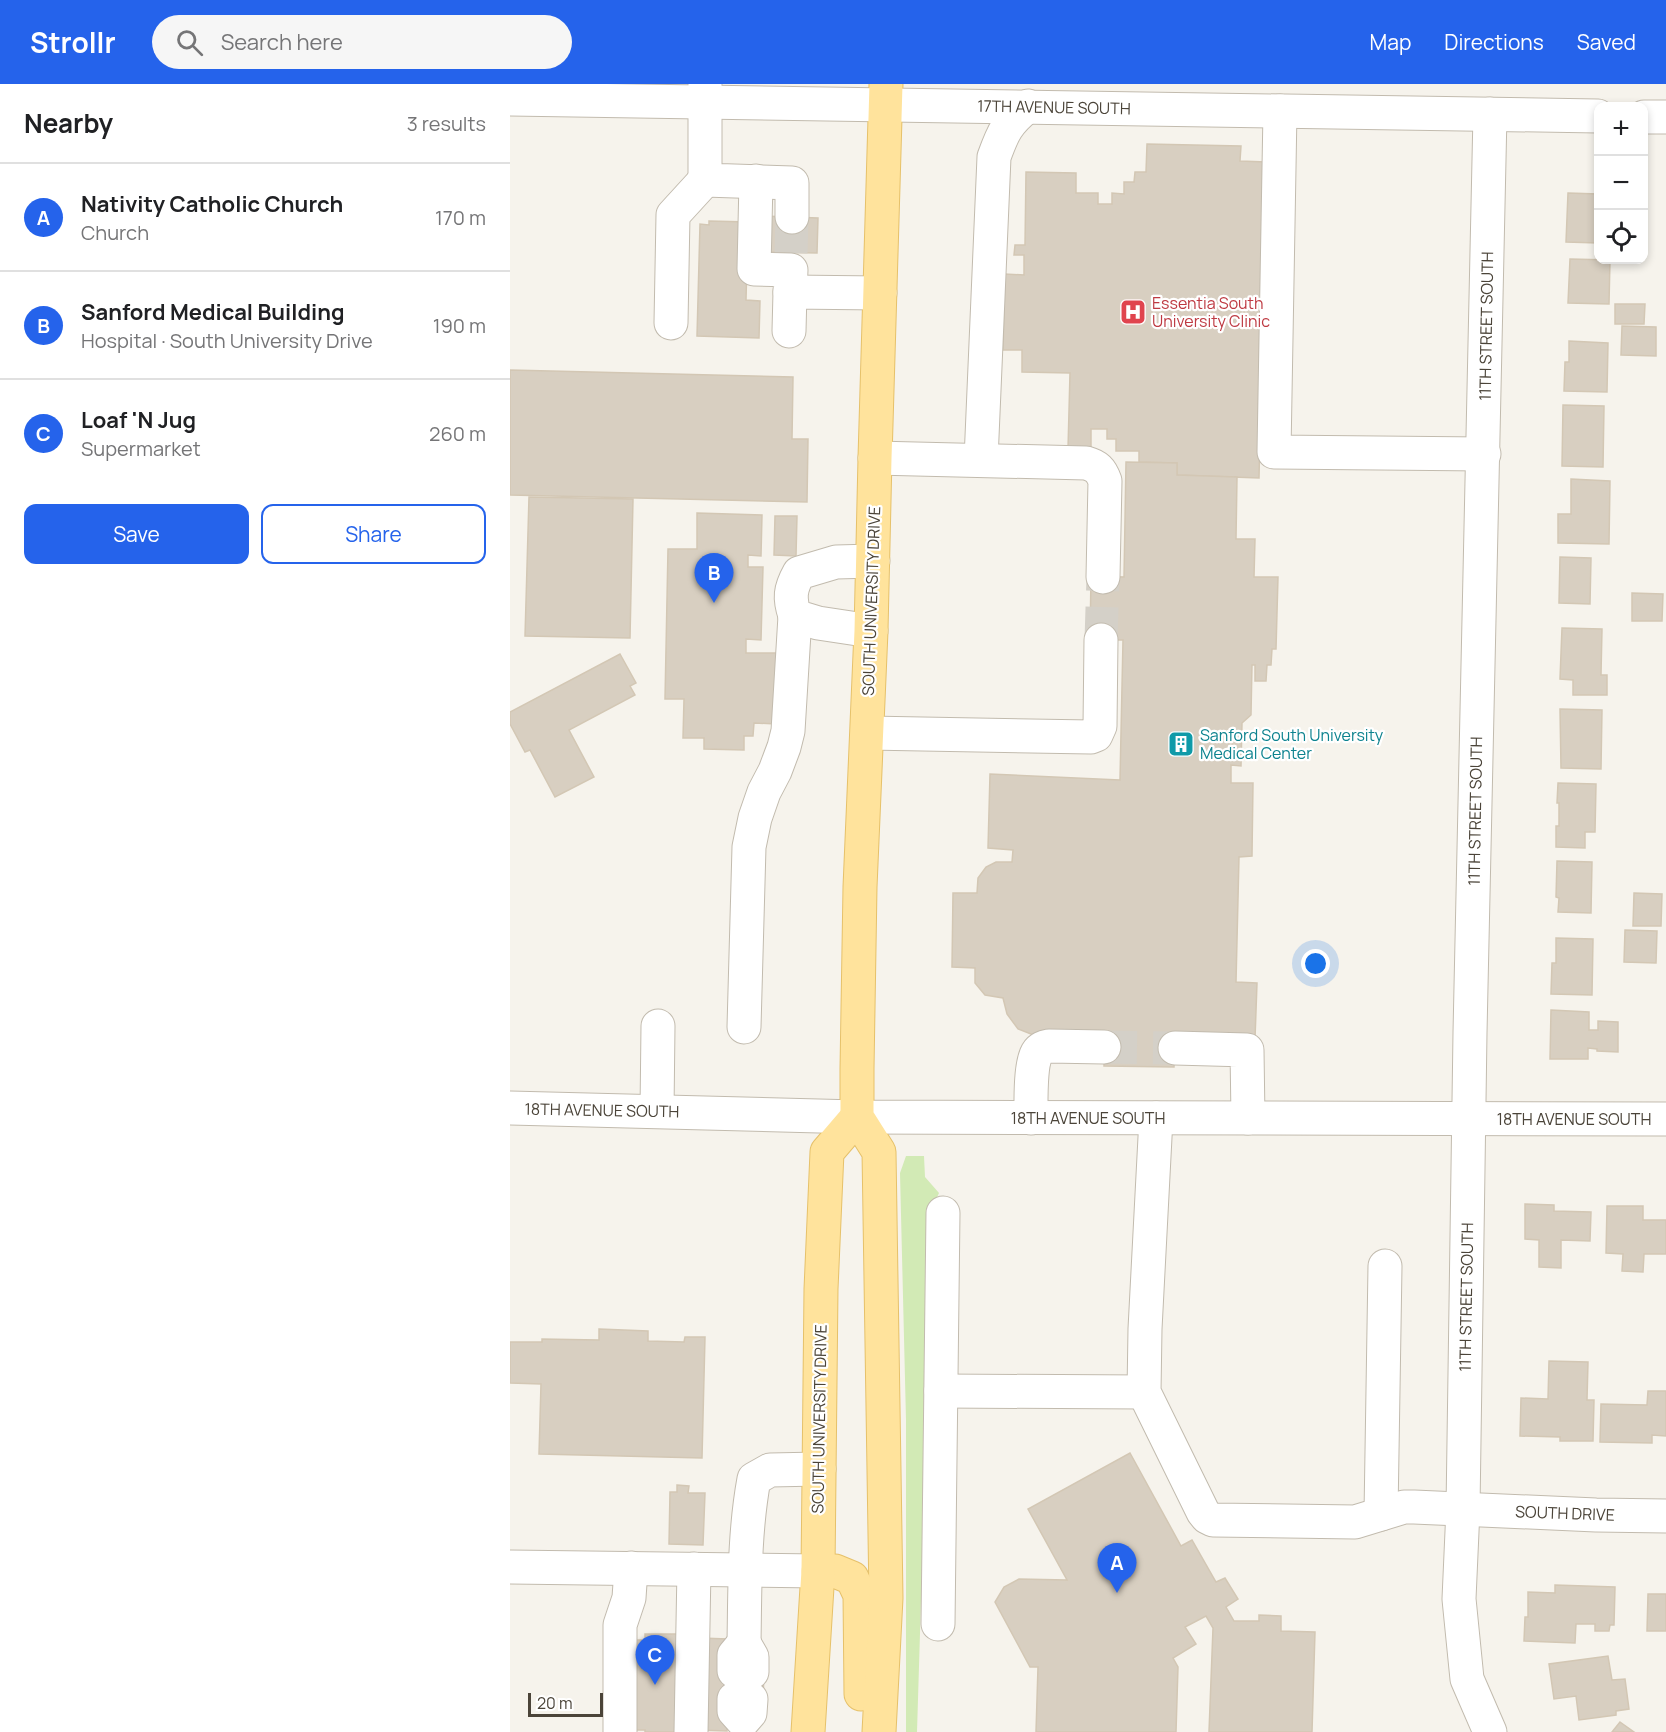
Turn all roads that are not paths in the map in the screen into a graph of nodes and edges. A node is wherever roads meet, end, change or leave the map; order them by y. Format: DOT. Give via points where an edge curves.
graph roads {
  1 [pos="705,93"];
  2 [pos="886,94"];
  3 [pos="510,99"];
  4 [pos="1028,106"];
  5 [pos="1280,111"];
  6 [pos="1490,114"];
  7 [pos="1594,116"];
  8 [pos="1648,117"];
  9 [pos="1666,117"];
  10 [pos="705,180"];
  11 [pos="756,181"];
  12 [pos="792,217"];
  13 [pos="791,271"];
  14 [pos="880,292"];
  15 [pos="670,323"];
  16 [pos="789,331"];
  17 [pos="1484,454"];
  18 [pos="875,458"];
  19 [pos="981,460"];
  20 [pos="873,561"];
  21 [pos="1102,577"];
  22 [pos="795,616"];
  23 [pos="872,631"];
  24 [pos="1101,640"];
  25 [pos="868,733"];
  26 [pos="658,1026"];
  27 [pos="744,1027"];
  28 [pos="1104,1047"];
  29 [pos="1175,1048"];
  30 [pos="510,1108"];
  31 [pos="657,1111"];
  32 [pos="857,1117"];
  33 [pos="1031,1118"];
  34 [pos="1156,1118"];
  35 [pos="1248,1118"];
  36 [pos="1468,1119"];
  37 [pos="1666,1119"];
  38 [pos="943,1213"];
  39 [pos="1384,1266"];
  40 [pos="941,1391"];
  41 [pos="1144,1392"];
  42 [pos="819,1468"];
  43 [pos="1463,1509"];
  44 [pos="1381,1514"];
  45 [pos="1666,1516"];
  46 [pos="510,1567"];
  47 [pos="631,1568"];
  48 [pos="694,1569"];
  49 [pos="745,1570"];
  50 [pos="818,1571"];
  51 [pos="938,1624"];
  52 [pos="743,1691"];
  53 [pos="621,1732"];
  54 [pos="692,1732"];
  55 [pos="808,1732"];
  56 [pos="861,1732"];
  57 [pos="879,1732"];
  58 [pos="1490,1732"];
  1 -- 2 [label="street, 17TH AVENUE SOUTH"];
  1 -- 3 [label="street, 17TH AVENUE SOUTH"];
  1 -- 10 [label="street"];
  2 -- 4 [label="street, 17TH AVENUE SOUTH"];
  2 -- 14 [label="main road, SOUTH UNIVERSITY DRIVE"];
  4 -- 5 [label="street, 17TH AVENUE SOUTH"];
  4 -- 19 [label="street" via="1012,119 994,158"];
  5 -- 6 [label="street, 17TH AVENUE SOUTH"];
  5 -- 17 [label="street" via="1274,452"];
  6 -- 7 [label="street, 17TH AVENUE SOUTH"];
  6 -- 17 [label="street, 11TH STREET SOUTH"];
  8 -- 9 [label="street"];
  10 -- 11 [label="street"];
  10 -- 15 [label="street" via="673,215"];
  11 -- 12 [label="street" via="792,183"];
  11 -- 13 [label="street" via="754,268"];
  13 -- 14 [label="street"];
  13 -- 16 [label="street"];
  14 -- 18 [label="main road, SOUTH UNIVERSITY DRIVE"];
  17 -- 36 [label="street, 11TH STREET SOUTH"];
  18 -- 19 [label="street"];
  18 -- 20 [label="main road, SOUTH UNIVERSITY DRIVE"];
  19 -- 21 [label="street" via="1096,466 1104,481"];
  20 -- 22 [label="street" via="836,562 799,573 791,587"];
  20 -- 23 [label="main road, SOUTH UNIVERSITY DRIVE"];
  22 -- 23 [label="street"];
  22 -- 27 [label="street" via="788,731 755,818 749,847"];
  23 -- 25 [label="main road, SOUTH UNIVERSITY DRIVE"];
  24 -- 25 [label="street" via="1100,726 1096,735"];
  25 -- 32 [label="main road, SOUTH UNIVERSITY DRIVE" via="860,887"];
  26 -- 31 [label="street"];
  28 -- 33 [label="street" via="1049,1046 1038,1051"];
  29 -- 35 [label="street" via="1247,1050"];
  30 -- 31 [label="street, 18TH AVENUE SOUTH"];
  31 -- 32 [label="street, 18TH AVENUE SOUTH"];
  32 -- 33 [label="street, 18TH AVENUE SOUTH"];
  32 -- 42 [label="main road, SOUTH UNIVERSITY DRIVE" via="827,1152 820,1289"];
  32 -- 57 [label="main road" via="879,1152 886,1598"];
  33 -- 34 [label="street, 18TH AVENUE SOUTH"];
  34 -- 35 [label="street, 18TH AVENUE SOUTH"];
  34 -- 41 [label="street"];
  35 -- 36 [label="street, 18TH AVENUE SOUTH"];
  36 -- 37 [label="street, 18TH AVENUE SOUTH"];
  36 -- 43 [label="street, 11TH STREET SOUTH"];
  38 -- 40 [label="street"];
  39 -- 44 [label="street"];
  40 -- 41 [label="street"];
  40 -- 51 [label="street"];
  41 -- 44 [label="street, SOUTH DRIVE" via="1207,1517 1355,1522"];
  42 -- 49 [label="street" via="770,1470 754,1479"];
  42 -- 50 [label="main road, SOUTH UNIVERSITY DRIVE"];
  43 -- 44 [label="street, SOUTH DRIVE" via="1404,1507"];
  43 -- 45 [label="street, SOUTH DRIVE"];
  43 -- 58 [label="street, 11TH STREET SOUTH" via="1459,1599 1467,1679"];
  46 -- 47 [label="street"];
  47 -- 48 [label="street"];
  47 -- 53 [label="street" via="629,1598 620,1625"];
  48 -- 49 [label="street"];
  48 -- 54 [label="street"];
  49 -- 50 [label="street"];
  49 -- 52 [label="street"];
  50 -- 55 [label="main road, SOUTH UNIVERSITY DRIVE"];
  50 -- 56 [label="main road" via="836,1571 852,1578 860,1595"];
}
